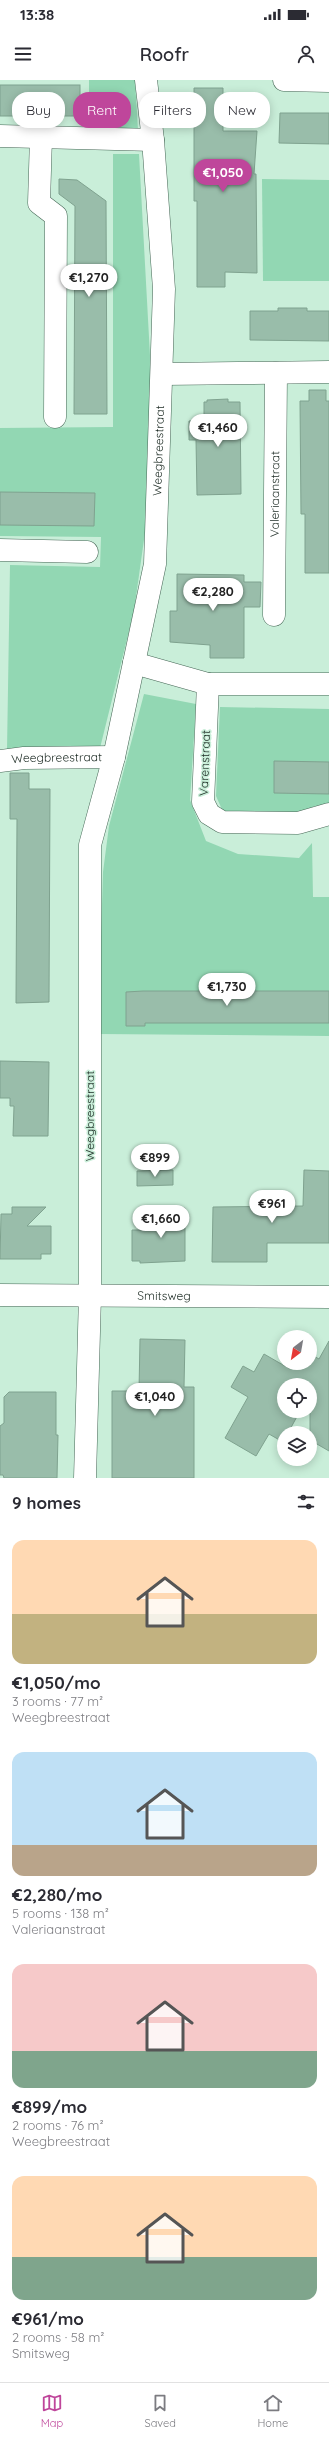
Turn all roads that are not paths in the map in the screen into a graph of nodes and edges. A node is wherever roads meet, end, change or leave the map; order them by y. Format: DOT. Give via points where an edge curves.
graph roads {
  1 [pos="146,80"];
  2 [pos="284,80"];
  3 [pos="329,81"];
  4 [pos="0,136"];
  5 [pos="41,137"];
  6 [pos="153,140"];
  7 [pos="329,372"];
  8 [pos="276,373"];
  9 [pos="162,374"];
  10 [pos="55,417"];
  11 [pos="0,550"];
  12 [pos="87,552"];
  13 [pos="274,615"];
  14 [pos="134,663"];
  15 [pos="208,684"];
  16 [pos="329,684"];
  17 [pos="114,757"];
  18 [pos="0,761"];
  19 [pos="329,814"];
  20 [pos="0,1295"];
  21 [pos="90,1295"];
  22 [pos="329,1297"];
  23 [pos="85,1478"];
  1 -- 6 [label="street, Weegbreestraat"];
  2 -- 3 [label="street"];
  4 -- 5 [label="street"];
  5 -- 6 [label="street"];
  5 -- 10 [label="street" via="39,203 56,216"];
  6 -- 9 [label="street, Weegbreestraat" via="164,289"];
  7 -- 8 [label="street"];
  8 -- 9 [label="street"];
  8 -- 13 [label="street, Valeriaanstraat"];
  9 -- 14 [label="street, Weegbreestraat" via="155,564"];
  11 -- 12 [label="street"];
  14 -- 15 [label="street"];
  14 -- 17 [label="street, Weegbreestraat"];
  15 -- 16 [label="street"];
  15 -- 19 [label="street, Varenstraat" via="203,802 209,814 222,822 298,823"];
  17 -- 18 [label="street, Weegbreestraat" via="24,758"];
  17 -- 21 [label="street, Weegbreestraat" via="90,845"];
  20 -- 21 [label="street, Smitsweg"];
  21 -- 22 [label="street, Smitsweg"];
  21 -- 23 [label="street, Weegbreestraat"];
}
